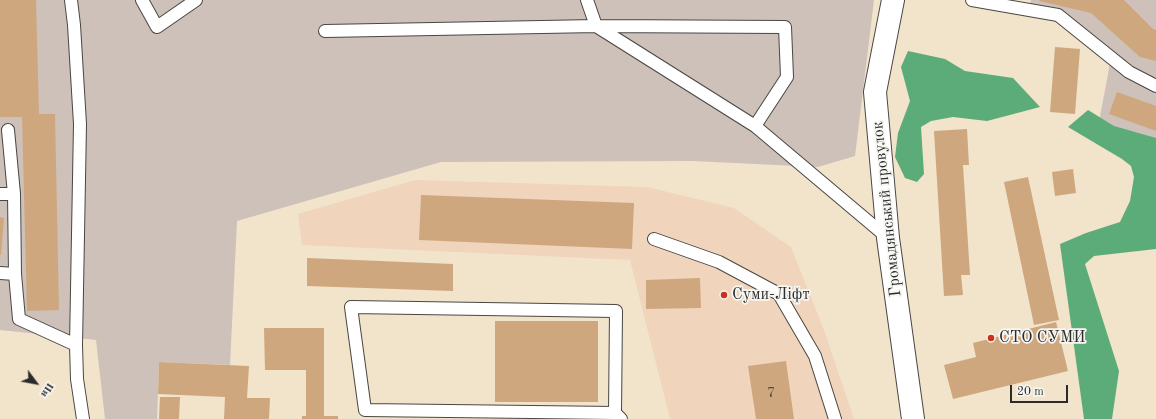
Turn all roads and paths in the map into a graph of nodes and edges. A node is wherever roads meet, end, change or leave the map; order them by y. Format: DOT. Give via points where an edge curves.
graph roads {
  1 [pos="71,0"];
  2 [pos="142,0"];
  3 [pos="196,0"];
  4 [pos="587,0"];
  5 [pos="893,0"];
  6 [pos="972,0"];
  7 [pos="596,26"];
  8 [pos="325,31"];
  9 [pos="1156,86"];
  10 [pos="755,126"];
  11 [pos="8,130"];
  12 [pos="0,194"];
  13 [pos="14,194"];
  14 [pos="888,238"];
  15 [pos="654,239"];
  16 [pos="0,273"];
  17 [pos="15,274"];
  18 [pos="76,345"];
  19 [pos="618,416"];
  20 [pos="83,419"];
  21 [pos="835,419"];
  22 [pos="913,419"];
  1 -- 18 [label="lane" via="80,124"];
  2 -- 3 [label="lane" via="158,27"];
  4 -- 7 [label="lane"];
  5 -- 14 [label="street, Громадянський провулок" via="875,92"];
  6 -- 9 [label="lane" via="1058,15 1129,72"];
  7 -- 8 [label="lane"];
  7 -- 10 [label="lane"];
  7 -- 10 [label="lane" via="785,27 787,76"];
  10 -- 14 [label="lane"];
  11 -- 13 [label="lane"];
  12 -- 13 [label="lane"];
  13 -- 17 [label="lane"];
  14 -- 22 [label="street, Громадянський провулок"];
  15 -- 21 [label="lane" via="719,262 780,294 815,356"];
  16 -- 17 [label="lane"];
  17 -- 18 [label="lane" via="19,319"];
  18 -- 20 [label="lane" via="77,379"];
  19 -- 19 [label="lane" via="616,311 351,307 365,410"];
}
